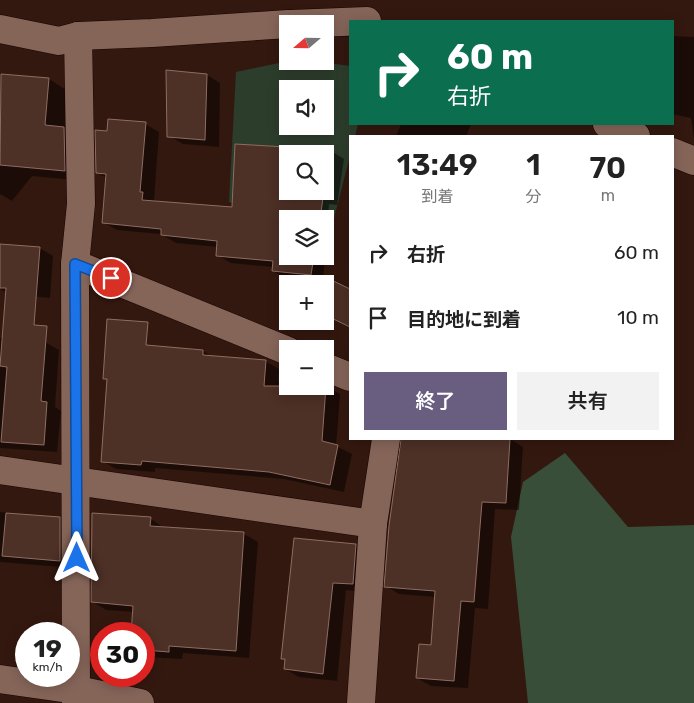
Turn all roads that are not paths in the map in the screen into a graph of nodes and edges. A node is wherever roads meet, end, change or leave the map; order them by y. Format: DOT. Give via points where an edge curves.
graph roads {
  1 [pos="373,0"];
  2 [pos="367,20"];
  3 [pos="334,22"];
  4 [pos="349,22"];
  5 [pos="279,25"];
  6 [pos="0,29"];
  7 [pos="78,36"];
  8 [pos="609,125"];
  9 [pos="634,135"];
  10 [pos="674,153"];
  11 [pos="694,161"];
  12 [pos="75,264"];
  13 [pos="279,347"];
  14 [pos="334,371"];
  15 [pos="349,377"];
  16 [pos="386,440"];
  17 [pos="0,470"];
  18 [pos="77,483"];
  19 [pos="374,524"];
  20 [pos="0,679"];
  21 [pos="77,697"];
  22 [pos="140,703"];
  23 [pos="361,703"];
  1 -- 2 [label="street"];
  3 -- 4 [label="street"];
  5 -- 7 [label="street"];
  6 -- 7 [label="street" via="59,41"];
  7 -- 12 [label="street" via="81,204"];
  8 -- 9 [label="street"];
  10 -- 11 [label="street"];
  12 -- 13 [label="street"];
  12 -- 18 [label="street"];
  14 -- 15 [label="street"];
  16 -- 19 [label="street"];
  17 -- 18 [label="street"];
  18 -- 19 [label="street"];
  18 -- 21 [label="street"];
  19 -- 23 [label="street"];
  20 -- 21 [label="street"];
  21 -- 22 [label="street"];
}
